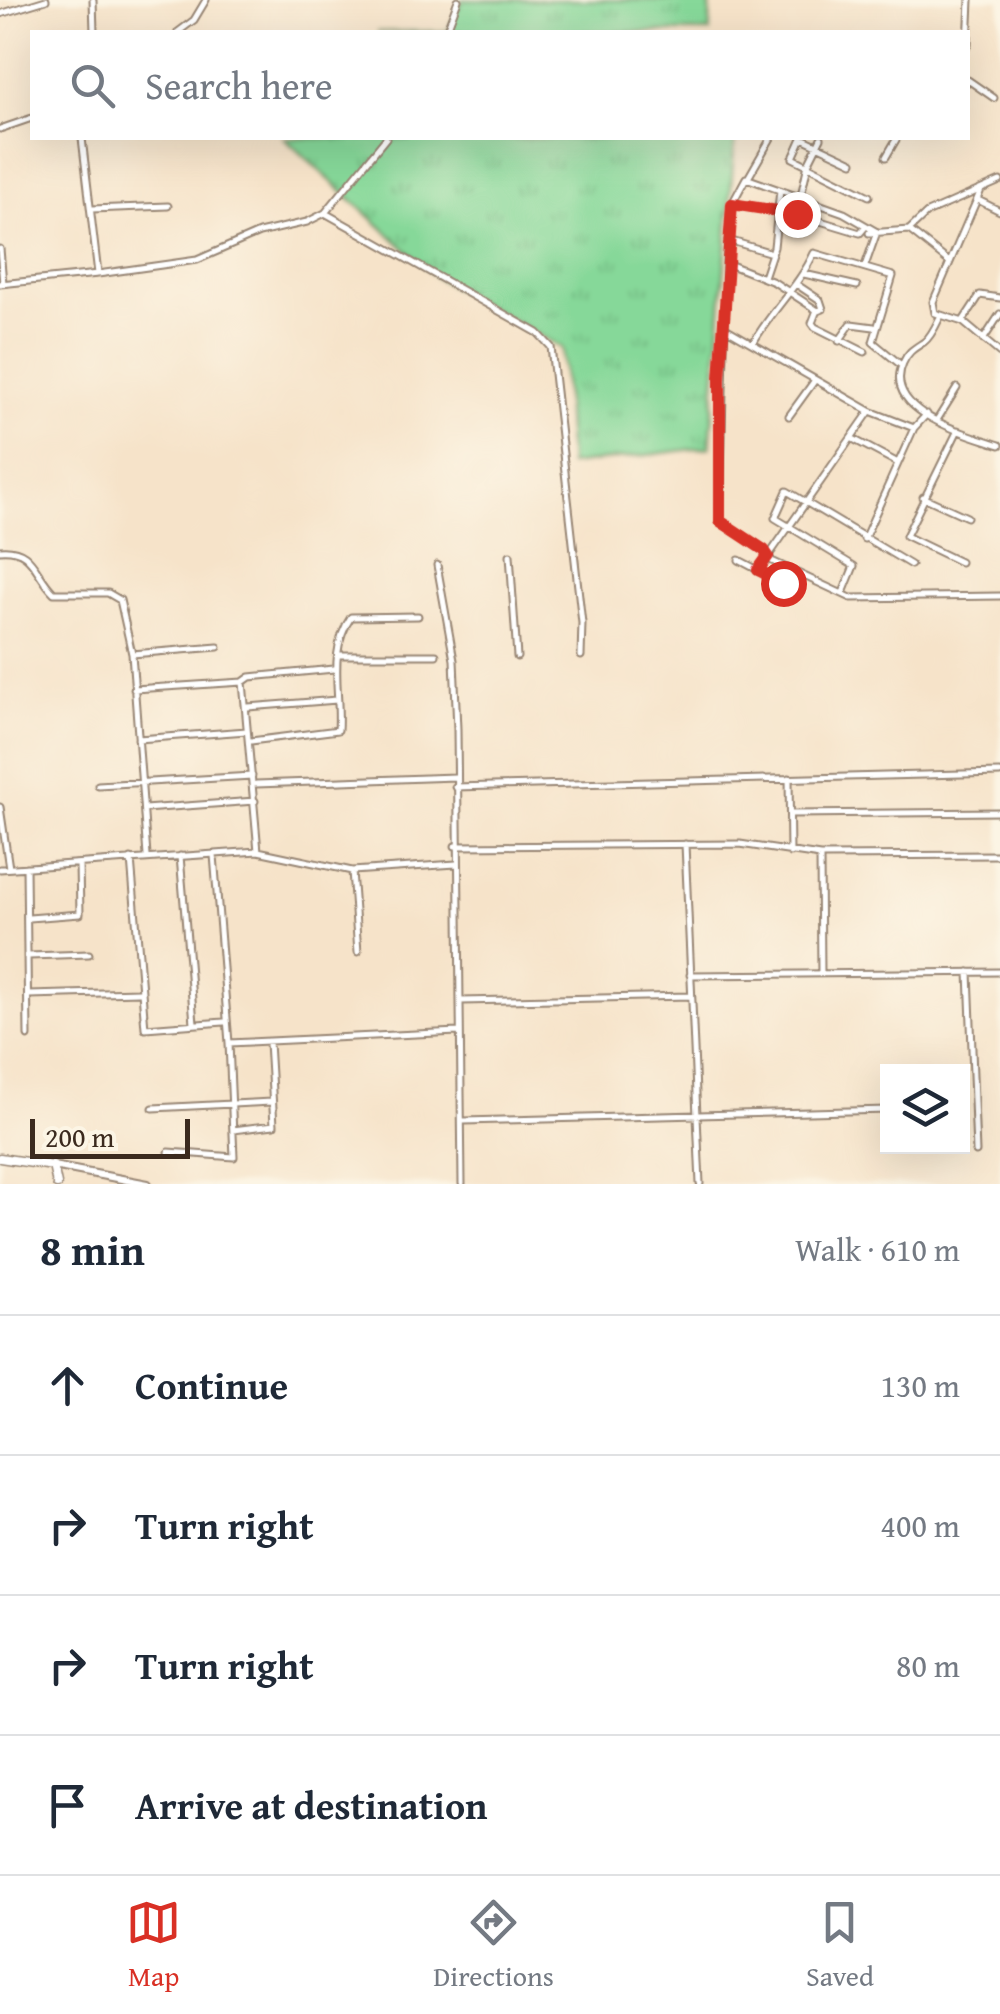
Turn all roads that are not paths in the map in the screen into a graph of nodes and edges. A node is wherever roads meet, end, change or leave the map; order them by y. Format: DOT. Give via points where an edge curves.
graph roads {
  1 [pos="46,0"];
  2 [pos="93,0"];
  3 [pos="206,0"];
  4 [pos="458,0"];
  5 [pos="970,0"];
  6 [pos="0,14"];
  7 [pos="94,30"];
  8 [pos="181,30"];
  9 [pos="447,30"];
  10 [pos="969,30"];
  11 [pos="970,81"];
  12 [pos="994,98"];
  13 [pos="30,119"];
  14 [pos="0,129"];
  15 [pos="82,140"];
  16 [pos="384,140"];
  17 [pos="770,140"];
  18 [pos="801,140"];
  19 [pos="896,140"];
  20 [pos="818,141"];
  21 [pos="886,157"];
  22 [pos="853,162"];
  23 [pos="808,164"];
  24 [pos="748,178"];
  25 [pos="1000,181"];
  26 [pos="780,190"];
  27 [pos="981,190"];
  28 [pos="801,196"];
  29 [pos="869,196"];
  30 [pos="978,200"];
  31 [pos="732,204"];
  32 [pos="168,206"];
  33 [pos="92,209"];
  34 [pos="1000,210"];
  35 [pos="325,213"];
  36 [pos="775,213"];
  37 [pos="797,214"];
  38 [pos="867,225"];
  39 [pos="910,230"];
  40 [pos="877,232"];
  41 [pos="869,233"];
  42 [pos="728,240"];
  43 [pos="0,249"];
  44 [pos="772,253"];
  45 [pos="948,261"];
  46 [pos="726,264"];
  47 [pos="865,266"];
  48 [pos="98,274"];
  49 [pos="804,274"];
  50 [pos="764,277"];
  51 [pos="2,284"];
  52 [pos="796,284"];
  53 [pos="857,286"];
  54 [pos="788,291"];
  55 [pos="1000,298"];
  56 [pos="818,310"];
  57 [pos="941,315"];
  58 [pos="999,318"];
  59 [pos="963,322"];
  60 [pos="874,327"];
  61 [pos="726,329"];
  62 [pos="983,340"];
  63 [pos="839,341"];
  64 [pos="752,343"];
  65 [pos="865,352"];
  66 [pos="1000,354"];
  67 [pos="901,366"];
  68 [pos="815,380"];
  69 [pos="957,388"];
  70 [pos="870,411"];
  71 [pos="927,414"];
  72 [pos="789,416"];
  73 [pos="937,420"];
  74 [pos="914,428"];
  75 [pos="958,430"];
  76 [pos="853,439"];
  77 [pos="1000,445"];
  78 [pos="898,463"];
  79 [pos="923,498"];
  80 [pos="808,501"];
  81 [pos="966,517"];
  82 [pos="787,529"];
  83 [pos="864,539"];
  84 [pos="0,550"];
  85 [pos="510,555"];
  86 [pos="768,556"];
  87 [pos="740,560"];
  88 [pos="960,562"];
  89 [pos="911,564"];
  90 [pos="437,565"];
  91 [pos="758,570"];
  92 [pos="783,583"];
  93 [pos="843,593"];
  94 [pos="1000,596"];
  95 [pos="418,616"];
  96 [pos="218,647"];
  97 [pos="132,654"];
  98 [pos="338,655"];
  99 [pos="436,655"];
  100 [pos="581,656"];
  101 [pos="517,657"];
  102 [pos="334,668"];
  103 [pos="244,682"];
  104 [pos="134,689"];
  105 [pos="337,700"];
  106 [pos="248,707"];
  107 [pos="247,731"];
  108 [pos="138,740"];
  109 [pos="251,741"];
  110 [pos="1000,773"];
  111 [pos="252,776"];
  112 [pos="455,777"];
  113 [pos="790,778"];
  114 [pos="141,783"];
  115 [pos="256,784"];
  116 [pos="98,785"];
  117 [pos="455,787"];
  118 [pos="255,801"];
  119 [pos="0,807"];
  120 [pos="144,809"];
  121 [pos="1000,812"];
  122 [pos="791,814"];
  123 [pos="685,844"];
  124 [pos="455,846"];
  125 [pos="258,851"];
  126 [pos="790,853"];
  127 [pos="214,855"];
  128 [pos="1000,855"];
  129 [pos="147,856"];
  130 [pos="180,856"];
  131 [pos="820,856"];
  132 [pos="131,859"];
  133 [pos="79,864"];
  134 [pos="456,864"];
  135 [pos="26,867"];
  136 [pos="9,868"];
  137 [pos="0,870"];
  138 [pos="352,871"];
  139 [pos="30,918"];
  140 [pos="358,952"];
  141 [pos="89,954"];
  142 [pos="29,956"];
  143 [pos="969,972"];
  144 [pos="1000,972"];
  145 [pos="821,974"];
  146 [pos="690,975"];
  147 [pos="139,992"];
  148 [pos="29,995"];
  149 [pos="690,996"];
  150 [pos="461,1000"];
  151 [pos="224,1022"];
  152 [pos="194,1023"];
  153 [pos="458,1032"];
  154 [pos="28,1036"];
  155 [pos="229,1042"];
  156 [pos="269,1042"];
  157 [pos="272,1102"];
  158 [pos="230,1104"];
  159 [pos="153,1108"];
  160 [pos="970,1108"];
  161 [pos="974,1108"];
  162 [pos="880,1110"];
  163 [pos="698,1116"];
  164 [pos="464,1121"];
  165 [pos="233,1130"];
  166 [pos="169,1152"];
  167 [pos="976,1152"];
  168 [pos="1,1157"];
  169 [pos="53,1166"];
  170 [pos="58,1184"];
  171 [pos="148,1184"];
  172 [pos="462,1184"];
  173 [pos="700,1184"];
  1 -- 6 [label="street"];
  2 -- 7 [label="street"];
  3 -- 8 [label="street"];
  4 -- 9 [label="street"];
  5 -- 10 [label="street"];
  11 -- 12 [label="street"];
  13 -- 14 [label="street"];
  15 -- 33 [label="street"];
  16 -- 35 [label="street"];
  17 -- 24 [label="street"];
  18 -- 23 [label="street" via="793,158"];
  19 -- 21 [label="street"];
  20 -- 22 [label="street"];
  20 -- 23 [label="street"];
  23 -- 28 [label="street"];
  23 -- 29 [label="street"];
  24 -- 26 [label="street"];
  24 -- 31 [label="street"];
  25 -- 27 [label="street"];
  26 -- 28 [label="street"];
  26 -- 36 [label="street"];
  27 -- 30 [label="street"];
  27 -- 39 [label="street" via="927,213"];
  28 -- 37 [label="street"];
  28 -- 38 [label="street"];
  30 -- 34 [label="street"];
  30 -- 45 [label="street"];
  31 -- 36 [label="street"];
  31 -- 42 [label="street"];
  32 -- 33 [label="street"];
  33 -- 48 [label="street"];
  35 -- 48 [label="street" via="197,260"];
  35 -- 100 [label="street" via="538,333 550,348"];
  36 -- 37 [label="street"];
  36 -- 44 [label="street"];
  37 -- 38 [label="street" via="860,233"];
  38 -- 40 [label="street"];
  39 -- 40 [label="street"];
  39 -- 45 [label="street"];
  40 -- 41 [label="street"];
  40 -- 47 [label="street"];
  42 -- 44 [label="street"];
  42 -- 46 [label="street"];
  43 -- 51 [label="street"];
  44 -- 50 [label="street"];
  45 -- 57 [label="street" via="933,302"];
  46 -- 50 [label="street"];
  46 -- 61 [label="street"];
  47 -- 49 [label="street" via="814,253"];
  47 -- 60 [label="street" via="893,276"];
  48 -- 51 [label="street"];
  49 -- 52 [label="street"];
  49 -- 53 [label="street"];
  50 -- 54 [label="street"];
  52 -- 54 [label="street"];
  52 -- 56 [label="street" via="824,303"];
  54 -- 56 [label="street"];
  54 -- 64 [label="street"];
  55 -- 59 [label="street" via="980,295"];
  56 -- 63 [label="street" via="812,323"];
  57 -- 59 [label="street"];
  57 -- 67 [label="street"];
  58 -- 62 [label="street"];
  59 -- 62 [label="street"];
  60 -- 63 [label="street" via="851,324"];
  60 -- 67 [label="street" via="874,347"];
  61 -- 64 [label="street"];
  61 -- 86 [label="street" via="720,521"];
  62 -- 66 [label="street"];
  63 -- 65 [label="street"];
  64 -- 68 [label="street"];
  67 -- 71 [label="street" via="907,401"];
  68 -- 70 [label="street"];
  68 -- 72 [label="street"];
  69 -- 73 [label="street"];
  70 -- 74 [label="street"];
  70 -- 76 [label="street"];
  71 -- 73 [label="street"];
  71 -- 74 [label="street"];
  73 -- 75 [label="street"];
  74 -- 78 [label="street"];
  75 -- 77 [label="street"];
  75 -- 79 [label="street"];
  76 -- 78 [label="street"];
  76 -- 80 [label="street"];
  78 -- 83 [label="street"];
  79 -- 81 [label="street"];
  79 -- 88 [label="street" via="906,536"];
  80 -- 82 [label="street"];
  80 -- 82 [label="street" via="787,491 774,514"];
  80 -- 83 [label="street"];
  82 -- 86 [label="street"];
  82 -- 93 [label="street" via="854,566"];
  83 -- 89 [label="street"];
  84 -- 97 [label="street" via="16,548 30,558 54,593 115,595"];
  85 -- 101 [label="street"];
  86 -- 91 [label="street"];
  86 -- 93 [label="street" via="809,582"];
  87 -- 91 [label="street"];
  90 -- 112 [label="street" via="454,660"];
  91 -- 92 [label="street"];
  93 -- 94 [label="street"];
  95 -- 98 [label="street" via="352,618"];
  96 -- 97 [label="street"];
  97 -- 104 [label="street"];
  98 -- 99 [label="street"];
  98 -- 102 [label="street"];
  102 -- 103 [label="street"];
  102 -- 105 [label="street"];
  103 -- 104 [label="street"];
  103 -- 106 [label="street"];
  104 -- 108 [label="street"];
  105 -- 106 [label="street"];
  105 -- 109 [label="street" via="336,732"];
  106 -- 107 [label="street"];
  107 -- 108 [label="street"];
  107 -- 109 [label="street"];
  108 -- 114 [label="street"];
  109 -- 111 [label="street"];
  110 -- 113 [label="street"];
  111 -- 114 [label="street"];
  111 -- 115 [label="street"];
  112 -- 115 [label="street"];
  112 -- 117 [label="street"];
  113 -- 117 [label="street"];
  113 -- 122 [label="street"];
  114 -- 116 [label="street"];
  114 -- 120 [label="street"];
  115 -- 118 [label="street"];
  117 -- 124 [label="street"];
  118 -- 120 [label="street"];
  118 -- 125 [label="street"];
  119 -- 136 [label="street"];
  120 -- 129 [label="street"];
  121 -- 122 [label="street"];
  122 -- 126 [label="street"];
  123 -- 124 [label="street"];
  123 -- 126 [label="street"];
  123 -- 146 [label="street"];
  124 -- 134 [label="street"];
  125 -- 127 [label="street"];
  125 -- 138 [label="street"];
  126 -- 131 [label="street"];
  127 -- 130 [label="street"];
  127 -- 151 [label="street"];
  128 -- 131 [label="street"];
  129 -- 130 [label="street"];
  129 -- 132 [label="street"];
  130 -- 152 [label="street"];
  131 -- 145 [label="street"];
  132 -- 133 [label="street"];
  132 -- 147 [label="street"];
  133 -- 135 [label="street"];
  133 -- 139 [label="street" via="80,914"];
  134 -- 138 [label="street"];
  134 -- 150 [label="street"];
  135 -- 136 [label="street"];
  135 -- 139 [label="street"];
  136 -- 137 [label="street"];
  138 -- 140 [label="street"];
  139 -- 142 [label="street"];
  141 -- 142 [label="street"];
  142 -- 148 [label="street"];
  143 -- 144 [label="street"];
  143 -- 145 [label="street"];
  143 -- 161 [label="street"];
  145 -- 146 [label="street"];
  146 -- 149 [label="street"];
  147 -- 148 [label="street"];
  147 -- 152 [label="street" via="145,1028"];
  148 -- 154 [label="street"];
  149 -- 150 [label="street"];
  149 -- 163 [label="street"];
  150 -- 153 [label="street"];
  151 -- 152 [label="street"];
  151 -- 155 [label="street"];
  153 -- 156 [label="street"];
  153 -- 164 [label="street"];
  155 -- 156 [label="street"];
  155 -- 158 [label="street"];
  156 -- 157 [label="street"];
  157 -- 158 [label="street"];
  157 -- 165 [label="street" via="274,1125"];
  158 -- 159 [label="street"];
  158 -- 165 [label="street"];
  160 -- 161 [label="street"];
  161 -- 167 [label="street"];
  162 -- 163 [label="street"];
  163 -- 164 [label="street"];
  163 -- 173 [label="street"];
  164 -- 172 [label="street"];
  165 -- 166 [label="street" via="234,1157"];
  168 -- 169 [label="main road"];
  169 -- 170 [label="main road"];
  169 -- 171 [label="street"];
}
